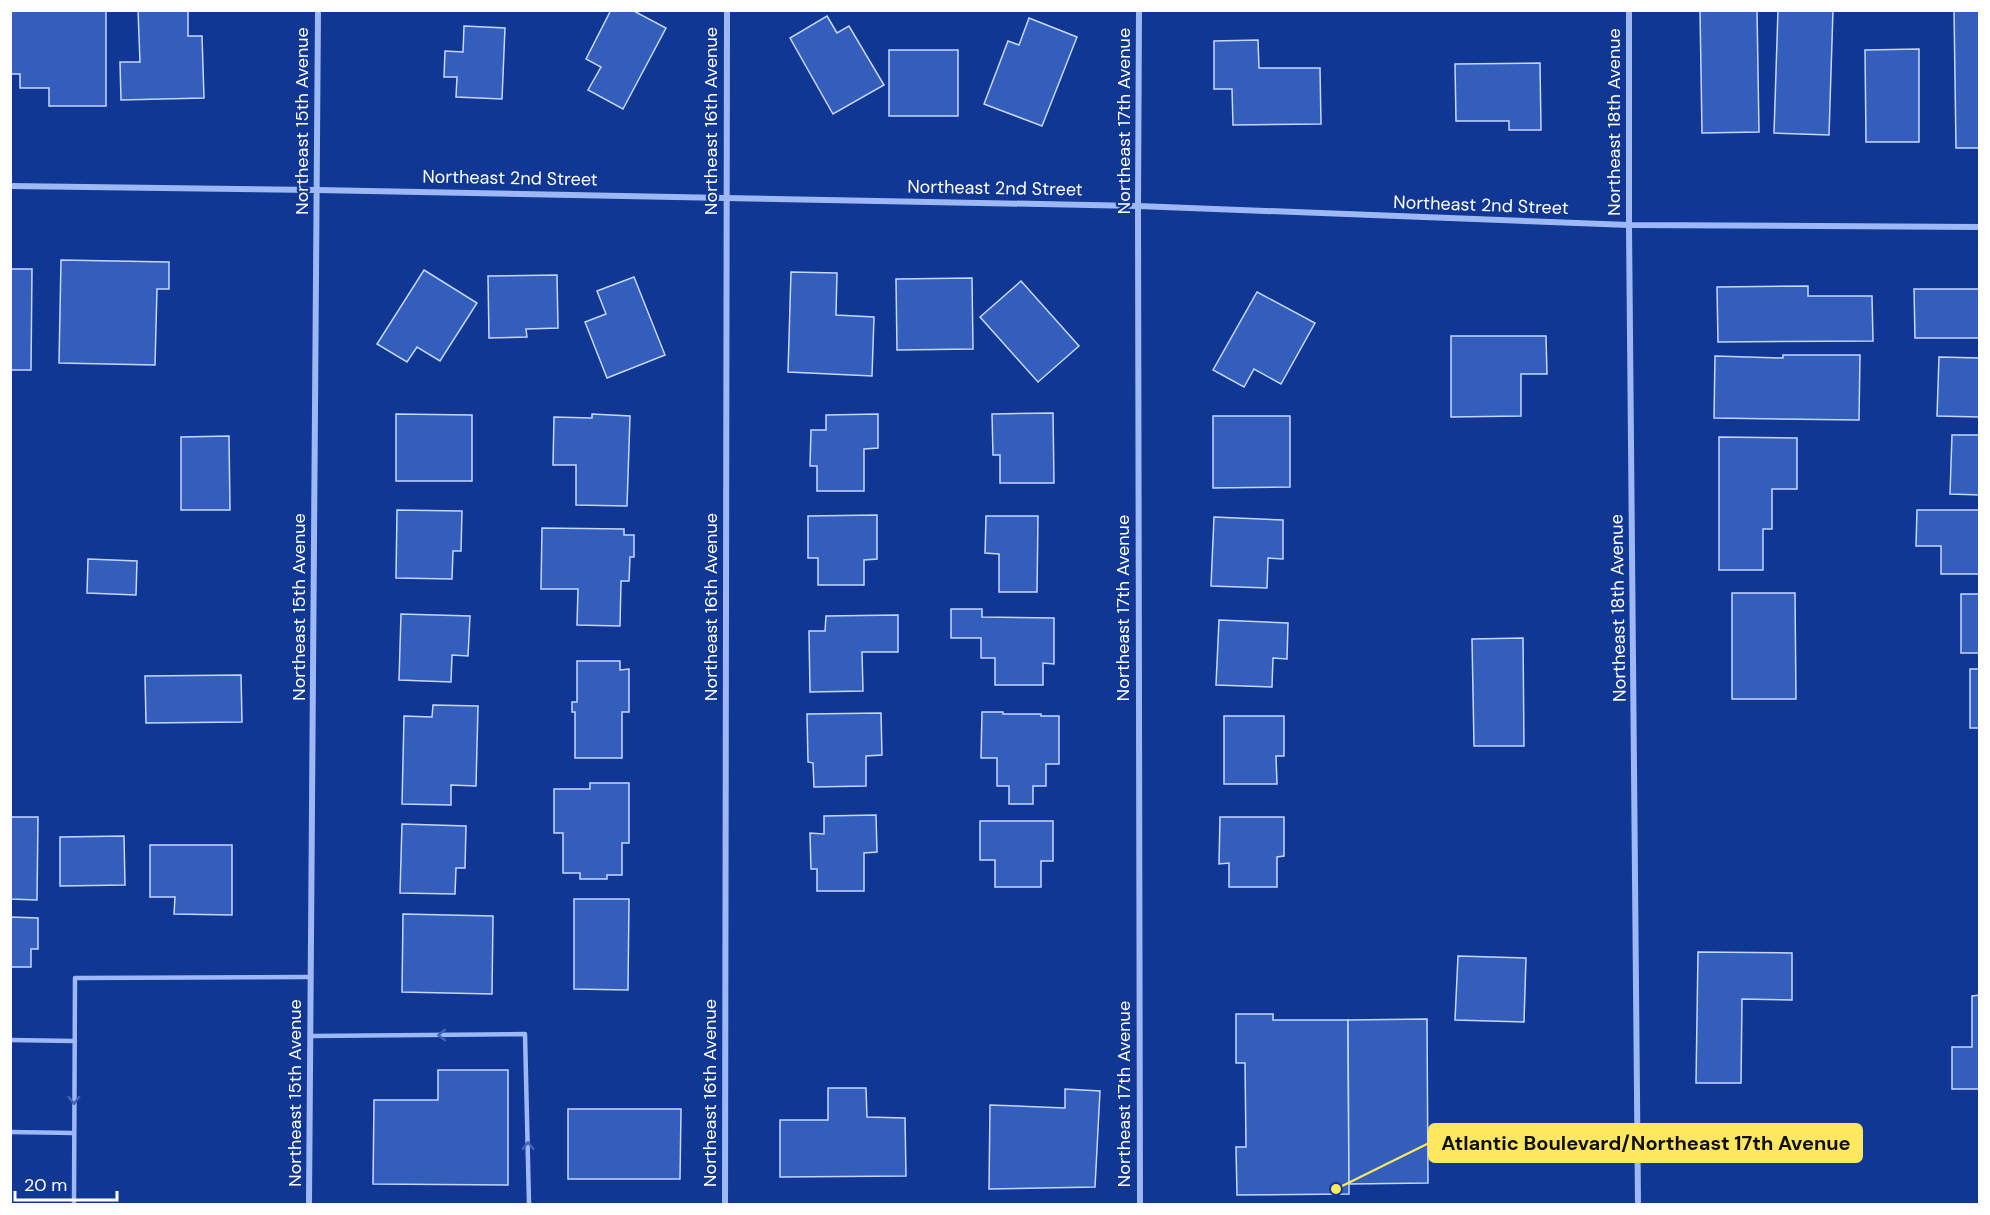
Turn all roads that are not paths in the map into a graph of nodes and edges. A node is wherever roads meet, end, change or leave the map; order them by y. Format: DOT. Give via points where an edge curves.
graph roads {
  1 [pos="318,10"];
  2 [pos="727,10"];
  3 [pos="1139,10"];
  4 [pos="1629,10"];
  5 [pos="10,186"];
  6 [pos="317,190"];
  7 [pos="726,197"];
  8 [pos="1138,206"];
  9 [pos="1629,225"];
  10 [pos="1980,227"];
  11 [pos="311,977"];
  12 [pos="310,1036"];
  13 [pos="10,1040"];
  14 [pos="75,1041"];
  15 [pos="10,1132"];
  16 [pos="74,1133"];
  17 [pos="74,1204"];
  18 [pos="309,1204"];
  19 [pos="529,1204"];
  20 [pos="725,1204"];
  21 [pos="1140,1204"];
  22 [pos="1638,1204"];
  1 -- 6 [label="street, Northeast 15th Avenue"];
  2 -- 7 [label="street, Northeast 16th Avenue"];
  3 -- 8 [label="street, Northeast 17th Avenue"];
  4 -- 9 [label="street, Northeast 18th Avenue"];
  5 -- 6 [label="street, Northeast 2nd Street"];
  6 -- 7 [label="street, Northeast 2nd Street"];
  6 -- 11 [label="street, Northeast 15th Avenue"];
  7 -- 8 [label="street, Northeast 2nd Street"];
  7 -- 20 [label="street, Northeast 16th Avenue"];
  8 -- 9 [label="street, Northeast 2nd Street"];
  8 -- 21 [label="street, Northeast 17th Avenue"];
  9 -- 10 [label="street, Northeast 2nd Street"];
  9 -- 22 [label="street, Northeast 18th Avenue"];
  11 -- 12 [label="street, Northeast 15th Avenue"];
  11 -- 14 [label="lane" via="75,978"];
  12 -- 18 [label="street, Northeast 15th Avenue"];
  19 -- 12 [label="lane, one-way" via="525,1034"];
  13 -- 14 [label="lane"];
  14 -- 16 [label="lane, one-way"];
  15 -- 16 [label="lane"];
  16 -- 17 [label="lane"];
}
